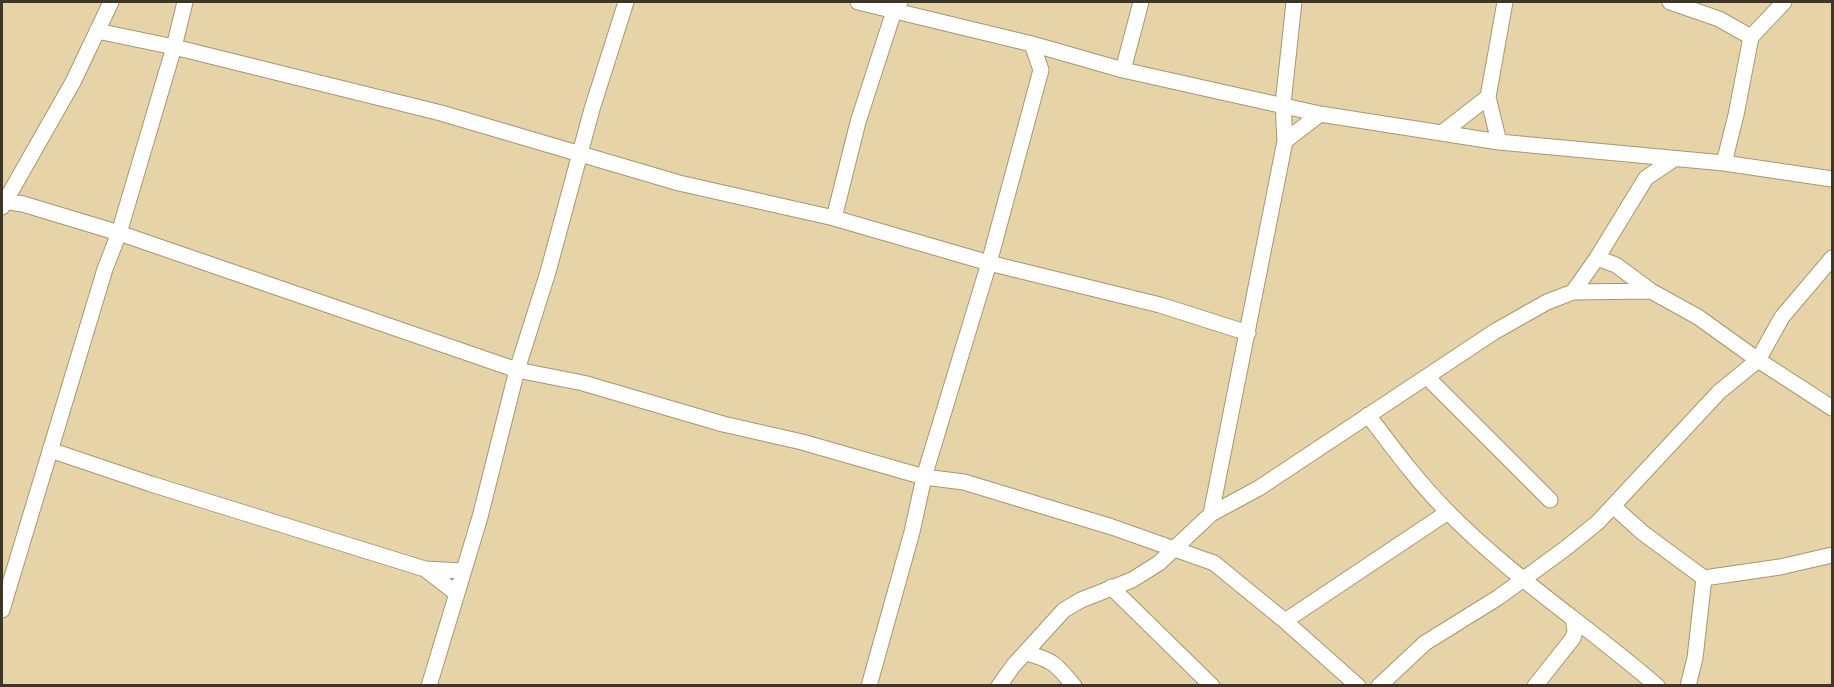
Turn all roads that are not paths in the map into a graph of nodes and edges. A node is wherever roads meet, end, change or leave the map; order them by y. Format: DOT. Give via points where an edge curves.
graph roads {
  1 [pos="111,2"];
  2 [pos="185,2"];
  3 [pos="626,2"];
  4 [pos="858,2"];
  5 [pos="1141,2"];
  6 [pos="1294,2"];
  7 [pos="1505,2"];
  8 [pos="1670,2"];
  9 [pos="1784,2"];
  10 [pos="897,6"];
  11 [pos="97,31"];
  12 [pos="1751,37"];
  13 [pos="1032,44"];
  14 [pos="174,47"];
  15 [pos="1066,54"];
  16 [pos="1041,70"];
  17 [pos="1123,70"];
  18 [pos="1488,97"];
  19 [pos="1283,104"];
  20 [pos="1320,114"];
  21 [pos="1443,132"];
  22 [pos="1285,141"];
  23 [pos="1499,142"];
  24 [pos="580,154"];
  25 [pos="1636,156"];
  26 [pos="1674,159"];
  27 [pos="1724,163"];
  28 [pos="1646,178"];
  29 [pos="1833,179"];
  30 [pos="2,204"];
  31 [pos="834,218"];
  32 [pos="119,233"];
  33 [pos="1597,258"];
  34 [pos="1833,258"];
  35 [pos="989,263"];
  36 [pos="1573,291"];
  37 [pos="1651,291"];
  38 [pos="1248,333"];
  39 [pos="1758,360"];
  40 [pos="517,370"];
  41 [pos="1427,377"];
  42 [pos="1833,408"];
  43 [pos="1368,415"];
  44 [pos="50,450"];
  45 [pos="924,477"];
  46 [pos="1550,500"];
  47 [pos="1614,507"];
  48 [pos="1448,512"];
  49 [pos="1211,514"];
  50 [pos="1176,549"];
  51 [pos="1833,555"];
  52 [pos="425,569"];
  53 [pos="463,571"];
  54 [pos="1704,578"];
  55 [pos="1523,579"];
  56 [pos="1111,587"];
  57 [pos="456,593"];
  58 [pos="2,610"];
  59 [pos="1573,618"];
  60 [pos="1285,621"];
  61 [pos="1026,653"];
  62 [pos="1654,685"];
  63 [pos="429,686"];
  64 [pos="869,686"];
  65 [pos="999,686"];
  66 [pos="1074,686"];
  67 [pos="1212,686"];
  68 [pos="1358,686"];
  69 [pos="1379,686"];
  70 [pos="1535,686"];
  71 [pos="1688,686"];
  1 -- 11 [label="street"];
  2 -- 14 [label="street"];
  3 -- 24 [label="street"];
  4 -- 10 [label="street"];
  5 -- 17 [label="street"];
  6 -- 19 [label="street"];
  7 -- 18 [label="street"];
  8 -- 12 [label="street" via="1719,19"];
  9 -- 12 [label="street"];
  10 -- 13 [label="street"];
  10 -- 31 [label="street" via="858,122"];
  11 -- 14 [label="street"];
  11 -- 30 [label="street" via="73,82"];
  12 -- 27 [label="street"];
  13 -- 15 [label="street"];
  13 -- 16 [label="street"];
  14 -- 24 [label="street" via="441,113"];
  14 -- 32 [label="street"];
  15 -- 16 [label="street"];
  15 -- 17 [label="street"];
  16 -- 35 [label="street"];
  17 -- 19 [label="street"];
  18 -- 21 [label="street"];
  18 -- 23 [label="street"];
  19 -- 20 [label="street"];
  19 -- 22 [label="street"];
  20 -- 21 [label="street"];
  20 -- 22 [label="street"];
  21 -- 23 [label="street"];
  22 -- 38 [label="street"];
  23 -- 25 [label="street"];
  24 -- 31 [label="street" via="679,183"];
  24 -- 40 [label="street"];
  25 -- 26 [label="street"];
  25 -- 28 [label="street"];
  26 -- 27 [label="street"];
  26 -- 28 [label="street"];
  27 -- 29 [label="street"];
  28 -- 33 [label="street"];
  30 -- 32 [label="street" via="23,204"];
  31 -- 35 [label="street"];
  32 -- 40 [label="street"];
  32 -- 44 [label="street"];
  33 -- 36 [label="street"];
  33 -- 37 [label="street" via="1616,265"];
  34 -- 39 [label="street" via="1782,317"];
  35 -- 38 [label="street" via="1160,305"];
  35 -- 45 [label="street"];
  36 -- 37 [label="street"];
  36 -- 41 [label="street" via="1494,332"];
  37 -- 39 [label="street" via="1698,317"];
  38 -- 49 [label="street"];
  39 -- 42 [label="street"];
  39 -- 47 [label="street" via="1719,393"];
  40 -- 45 [label="street" via="584,383"];
  40 -- 53 [label="street"];
  41 -- 43 [label="street"];
  41 -- 46 [label="street"];
  43 -- 48 [label="street"];
  43 -- 49 [label="street" via="1259,488"];
  44 -- 52 [label="street"];
  44 -- 58 [label="street"];
  45 -- 50 [label="street" via="964,482"];
  45 -- 64 [label="street"];
  47 -- 54 [label="street"];
  47 -- 55 [label="street"];
  48 -- 55 [label="street"];
  48 -- 60 [label="street"];
  49 -- 50 [label="street"];
  50 -- 56 [label="street" via="1132,580"];
  50 -- 60 [label="street" via="1214,563"];
  51 -- 54 [label="street"];
  52 -- 53 [label="street"];
  52 -- 57 [label="street"];
  53 -- 57 [label="street"];
  54 -- 71 [label="street"];
  55 -- 59 [label="street"];
  55 -- 69 [label="street" via="1425,643"];
  56 -- 61 [label="street" via="1064,610"];
  56 -- 67 [label="street"];
  57 -- 63 [label="street"];
  59 -- 62 [label="street"];
  59 -- 70 [label="street" via="1573,638"];
  60 -- 68 [label="street"];
  61 -- 65 [label="street"];
  61 -- 66 [label="street" via="1048,659"];
}
